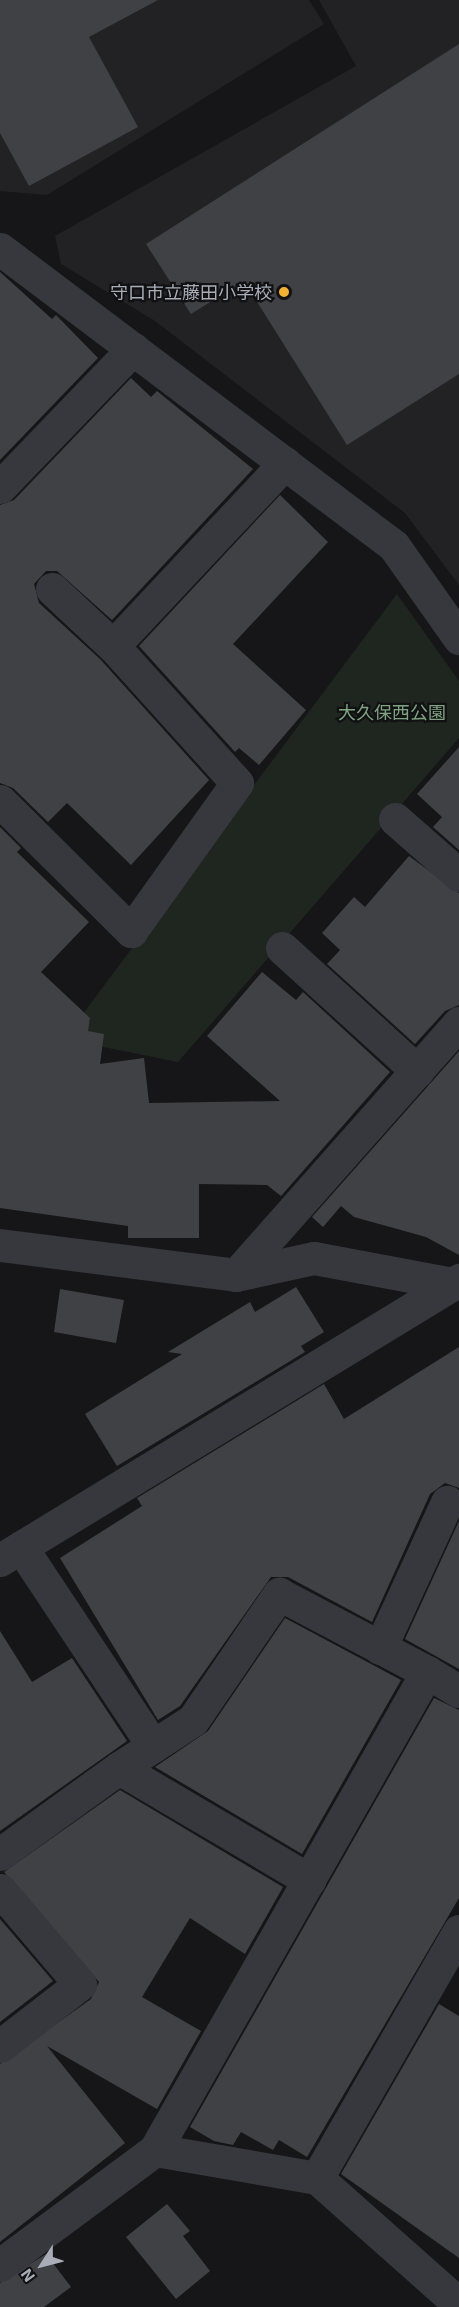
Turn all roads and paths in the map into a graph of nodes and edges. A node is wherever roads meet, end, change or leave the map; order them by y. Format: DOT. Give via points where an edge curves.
graph roads {
  1 [pos="0,249"];
  2 [pos="133,349"];
  3 [pos="285,463"];
  4 [pos="0,487"];
  5 [pos="52,589"];
  6 [pos="459,639"];
  7 [pos="113,646"];
  8 [pos="0,801"];
  9 [pos="395,819"];
  10 [pos="459,875"];
  11 [pos="282,948"];
  12 [pos="459,1023"];
  13 [pos="417,1071"];
  14 [pos="0,1245"];
  15 [pos="236,1275"];
  16 [pos="456,1282"];
  17 [pos="447,1502"];
  18 [pos="10,1553"];
  19 [pos="380,1648"];
  20 [pos="427,1672"];
  21 [pos="459,1691"];
  22 [pos="153,1746"];
  23 [pos="119,1768"];
  24 [pos="0,1854"];
  25 [pos="309,1880"];
  26 [pos="0,1890"];
  27 [pos="459,1931"];
  28 [pos="0,2046"];
  29 [pos="155,2150"];
  30 [pos="317,2178"];
  31 [pos="0,2265"];
  32 [pos="459,2303"];
  1 -- 2 [label="street"];
  2 -- 3 [label="street"];
  2 -- 4 [label="street"];
  3 -- 6 [label="street" via="394,546"];
  3 -- 7 [label="street"];
  5 -- 7 [label="street"];
  7 -- 8 [label="street" via="237,783 131,931"];
  9 -- 10 [label="street"];
  11 -- 13 [label="street"];
  12 -- 13 [label="street"];
  13 -- 15 [label="street"];
  14 -- 15 [label="street"];
  15 -- 16 [label="street" via="314,1258"];
  16 -- 18 [label="street"];
  17 -- 19 [label="street"];
  18 -- 22 [label="street"];
  19 -- 20 [label="street"];
  19 -- 22 [label="street" via="279,1594 193,1720"];
  20 -- 21 [label="street"];
  20 -- 25 [label="street"];
  22 -- 23 [label="street"];
  23 -- 24 [label="street"];
  23 -- 25 [label="street"];
  25 -- 29 [label="street"];
  26 -- 28 [label="street" via="80,1984"];
  27 -- 30 [label="street"];
  29 -- 30 [label="street"];
  29 -- 31 [label="street"];
  30 -- 32 [label="street"];
}
